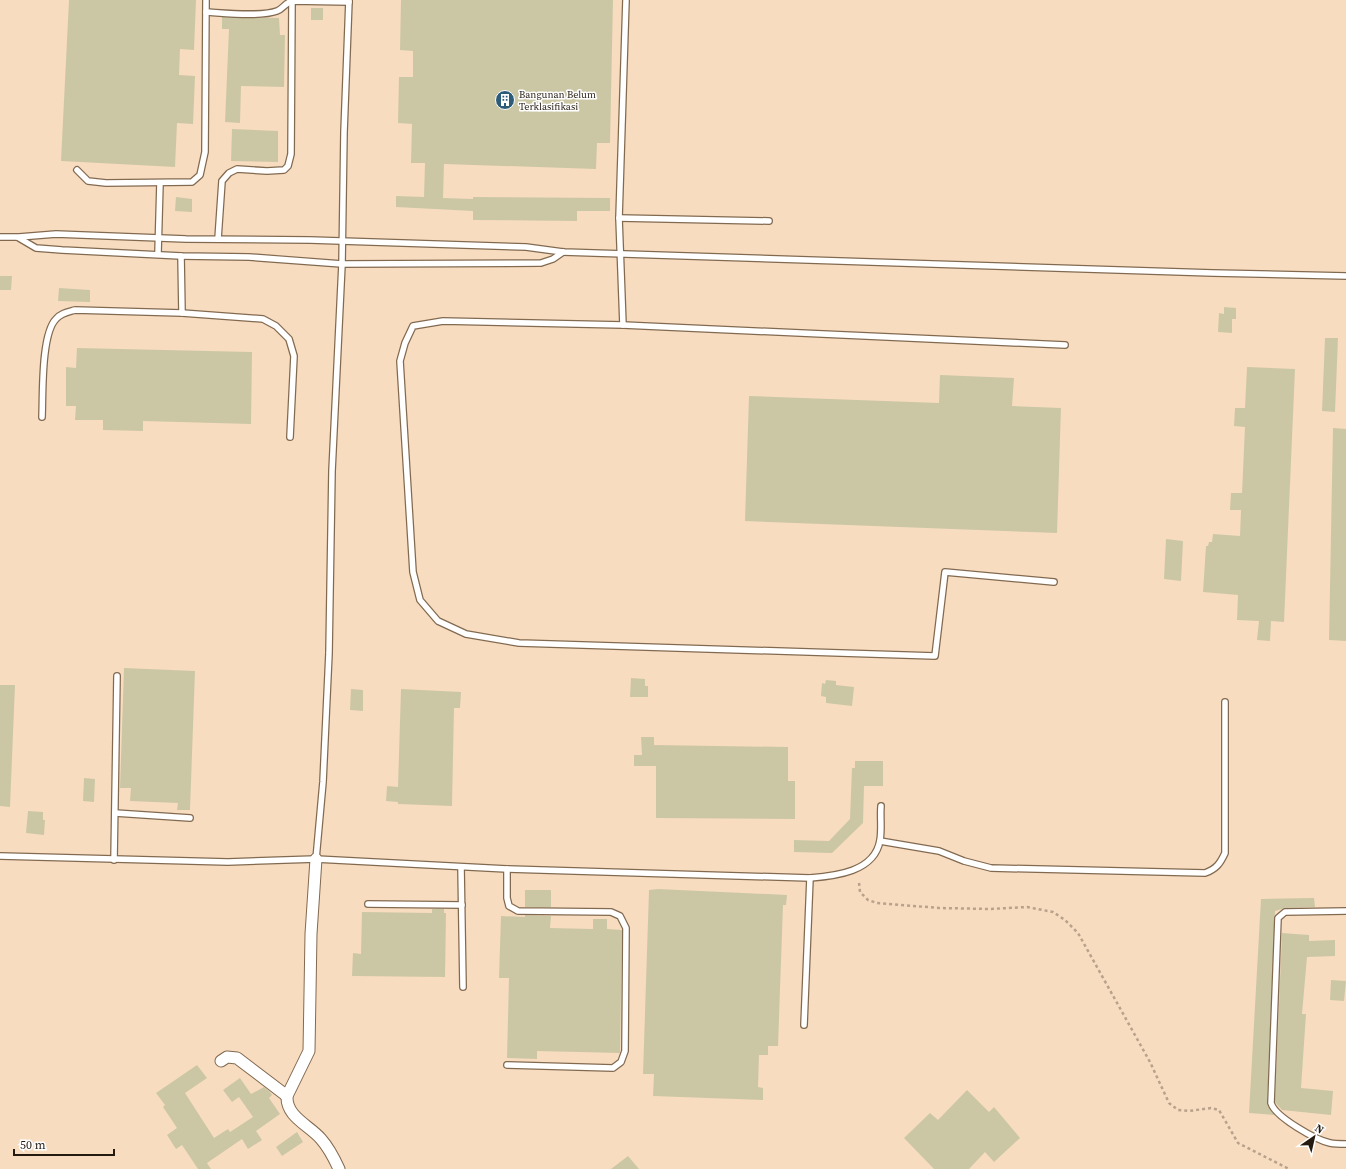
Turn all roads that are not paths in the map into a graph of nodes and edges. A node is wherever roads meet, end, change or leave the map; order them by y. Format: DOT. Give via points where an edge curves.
graph roads {
  1 [pos="206,0"];
  2 [pos="626,0"];
  3 [pos="349,1"];
  4 [pos="292,2"];
  5 [pos="206,12"];
  6 [pos="77,170"];
  7 [pos="160,183"];
  8 [pos="619,218"];
  9 [pos="769,221"];
  10 [pos="0,237"];
  11 [pos="19,237"];
  12 [pos="157,238"];
  13 [pos="218,239"];
  14 [pos="342,242"];
  15 [pos="563,252"];
  16 [pos="158,253"];
  17 [pos="620,253"];
  18 [pos="181,256"];
  19 [pos="342,264"];
  20 [pos="1346,276"];
  21 [pos="182,313"];
  22 [pos="623,325"];
  23 [pos="1065,345"];
  24 [pos="42,417"];
  25 [pos="290,437"];
  26 [pos="1054,582"];
  27 [pos="117,676"];
  28 [pos="1225,702"];
  29 [pos="881,806"];
  30 [pos="115,813"];
  31 [pos="190,818"];
  32 [pos="880,841"];
  33 [pos="0,856"];
  34 [pos="316,858"];
  35 [pos="114,860"];
  36 [pos="461,867"];
  37 [pos="507,869"];
  38 [pos="810,878"];
  39 [pos="368,904"];
  40 [pos="462,905"];
  41 [pos="1346,911"];
  42 [pos="463,987"];
  43 [pos="804,1025"];
  44 [pos="221,1061"];
  45 [pos="507,1066"];
  46 [pos="287,1096"];
  47 [pos="1346,1144"];
  48 [pos="339,1169"];
  1 -- 5 [label="lane"];
  2 -- 8 [label="lane"];
  3 -- 4 [label="lane"];
  3 -- 14 [label="lane"];
  4 -- 5 [label="lane" via="285,3 278,11 265,14"];
  4 -- 13 [label="lane" via="291,154 288,166 284,170 237,169 229,173 222,181"];
  5 -- 7 [label="lane" via="205,152 200,175 192,182"];
  6 -- 7 [label="lane" via="88,181"];
  7 -- 12 [label="lane"];
  8 -- 9 [label="lane"];
  8 -- 17 [label="lane"];
  10 -- 11 [label="lane"];
  11 -- 12 [label="lane" via="56,234"];
  11 -- 16 [label="lane" via="36,248"];
  12 -- 13 [label="lane"];
  12 -- 16 [label="lane"];
  13 -- 14 [label="lane"];
  14 -- 15 [label="lane" via="526,247"];
  14 -- 19 [label="lane"];
  15 -- 17 [label="lane"];
  15 -- 19 [label="lane" via="541,263"];
  16 -- 18 [label="lane"];
  17 -- 20 [label="lane"];
  17 -- 22 [label="lane"];
  18 -- 19 [label="lane" via="249,257"];
  18 -- 21 [label="lane"];
  19 -- 34 [label="lane" via="332,471 329,660 323,782"];
  21 -- 24 [label="lane" via="75,310 55,319 46,339"];
  21 -- 25 [label="lane" via="263,320 276,326 288,339 294,356"];
  22 -- 23 [label="lane"];
  22 -- 26 [label="lane" via="443,321 413,326 400,361 413,572 420,600 438,621 466,634 519,643 935,656 945,572"];
  27 -- 30 [label="lane"];
  28 -- 32 [label="lane" via="1225,853 1214,870 1205,873 990,868 939,851"];
  29 -- 32 [label="lane"];
  30 -- 31 [label="lane"];
  30 -- 35 [label="lane"];
  32 -- 38 [label="lane" via="876,853 856,869 839,875"];
  33 -- 35 [label="lane"];
  34 -- 35 [label="lane" via="228,862"];
  34 -- 36 [label="lane"];
  34 -- 46 [label="street" via="311,934 309,1051"];
  36 -- 37 [label="lane"];
  36 -- 40 [label="lane"];
  37 -- 38 [label="lane"];
  37 -- 45 [label="lane" via="509,906 518,911 611,912 620,916 626,928 625,1051 621,1062 613,1068"];
  38 -- 43 [label="lane"];
  39 -- 40 [label="lane"];
  40 -- 42 [label="lane"];
  41 -- 47 [label="lane" via="1285,912 1278,918 1271,1103 1275,1111 1304,1131 1330,1143"];
  44 -- 46 [label="street" via="227,1057 237,1058"];
  46 -- 48 [label="street" via="290,1111 320,1137"];
}
